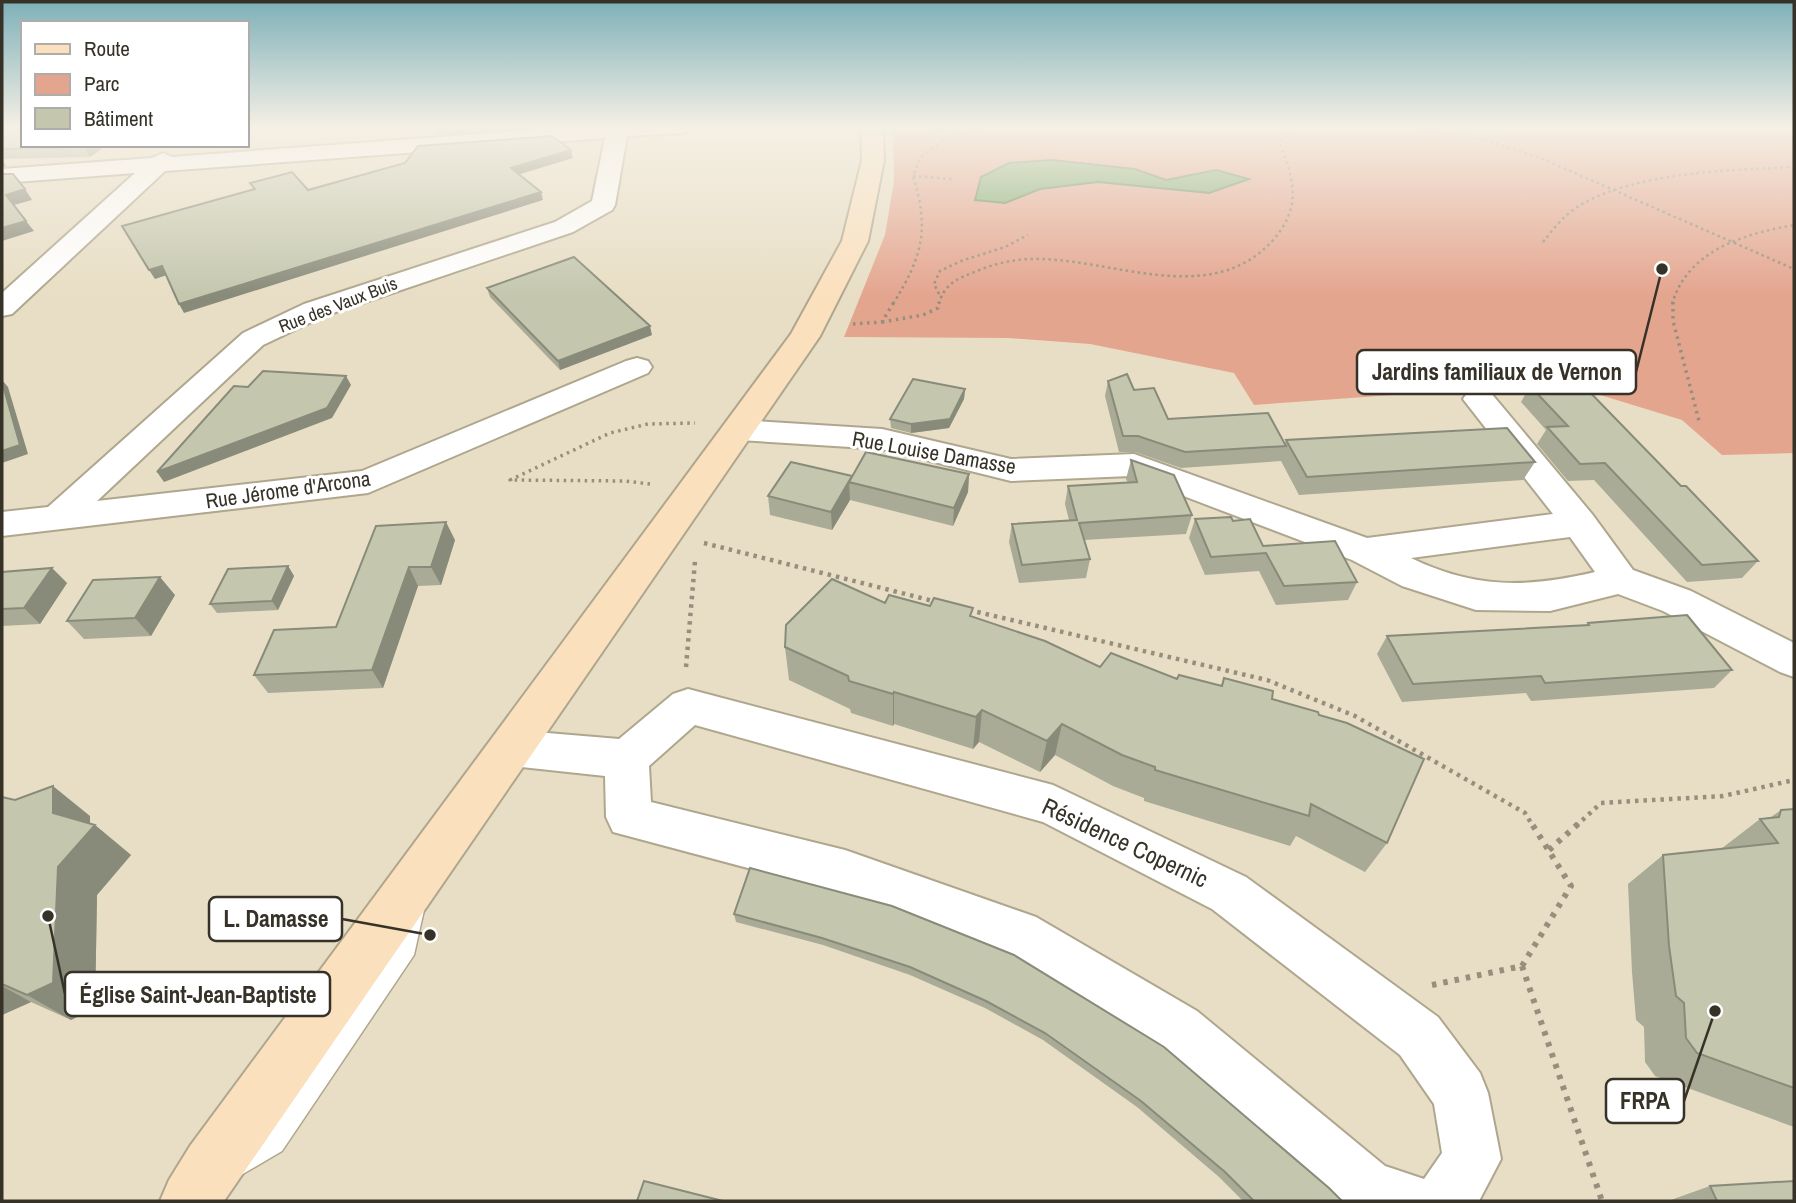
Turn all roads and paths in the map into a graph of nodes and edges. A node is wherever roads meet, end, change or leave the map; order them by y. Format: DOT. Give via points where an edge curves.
graph roads {
  1 [pos="139,182"];
  2 [pos="603,182"];
  3 [pos="868,182"];
  4 [pos="1296,182"];
  5 [pos="1598,182"];
  6 [pos="1655,182"];
  7 [pos="1620,190"];
  8 [pos="1794,225"];
  9 [pos="1028,235"];
  10 [pos="1543,242"];
  11 [pos="1734,242"];
  12 [pos="1794,269"];
  13 [pos="939,294"];
  14 [pos="2,307"];
  15 [pos="882,322"];
  16 [pos="637,368"];
  17 [pos="1479,399"];
  18 [pos="703,414"];
  19 [pos="1699,421"];
  20 [pos="739,430"];
  21 [pos="694,489"];
  22 [pos="57,518"];
  23 [pos="1579,523"];
  24 [pos="2,524"];
  25 [pos="1365,551"];
  26 [pos="1620,580"];
  27 [pos="940,603"];
  28 [pos="967,610"];
  29 [pos="1794,661"];
  30 [pos="688,706"];
  31 [pos="512,748"];
  32 [pos="627,759"];
  33 [pos="1794,780"];
  34 [pos="1549,850"];
  35 [pos="1522,967"];
  36 [pos="1370,998"];
  37 [pos="194,1195"];
  38 [pos="1405,1201"];
  39 [pos="1445,1201"];
  40 [pos="1602,1201"];
  1 -- 14 [label="street"];
  2 -- 22 [label="street, Rue des Vaux Buis" via="603,205 564,227 314,310 253,339"];
  3 -- 20 [label="street" via="855,241 805,336"];
  4 -- 13 [label="path" via="1295,199 1273,242 1247,263 1222,271 1138,274 1039,259 1013,260 951,283"];
  5 -- 7 [label="path"];
  6 -- 7 [label="path"];
  7 -- 10 [label="path" via="1581,204"];
  7 -- 11 [label="path"];
  8 -- 11 [label="path"];
  9 -- 13 [label="path" via="940,271 934,284"];
  11 -- 12 [label="path"];
  11 -- 19 [label="path" via="1693,265 1676,286 1671,308"];
  13 -- 15 [label="path" via="938,307 923,315"];
  16 -- 22 [label="street, Rue Jérome d'Arcona" via="368,482"];
  17 -- 23 [label="street"];
  18 -- 21 [label="path" via="694,425 648,424 610,433 510,480 625,481"];
  20 -- 21 [label="street"];
  20 -- 25 [label="street, Rue Louise Damasse" via="882,439 1011,470 1134,465"];
  21 -- 31 [label="street"];
  22 -- 24 [label="street, Rue Jérome d'Arcona"];
  23 -- 25 [label="street, Rue Louise Damasse"];
  23 -- 26 [label="street"];
  25 -- 26 [label="street, Rue Louise Damasse" via="1415,576 1476,596 1550,597"];
  26 -- 29 [label="street" via="1677,601"];
  27 -- 30 [label="path" via="699,541 685,655"];
  28 -- 34 [label="path" via="1267,680 1343,711 1525,813"];
  30 -- 32 [label="street"];
  30 -- 36 [label="street, Résidence Copernic" via="1053,805 1229,892"];
  31 -- 32 [label="street"];
  31 -- 37 [label="street"];
  32 -- 38 [label="street" via="629,817 845,872 1018,934 1178,1030 1369,1191"];
  33 -- 34 [label="path" via="1723,796 1601,803"];
  34 -- 35 [label="path" via="1571,886"];
  35 -- 36 [label="path"];
  35 -- 40 [label="path"];
  36 -- 39 [label="street, Résidence Copernic" via="1419,1036 1460,1093 1472,1159"];
}
